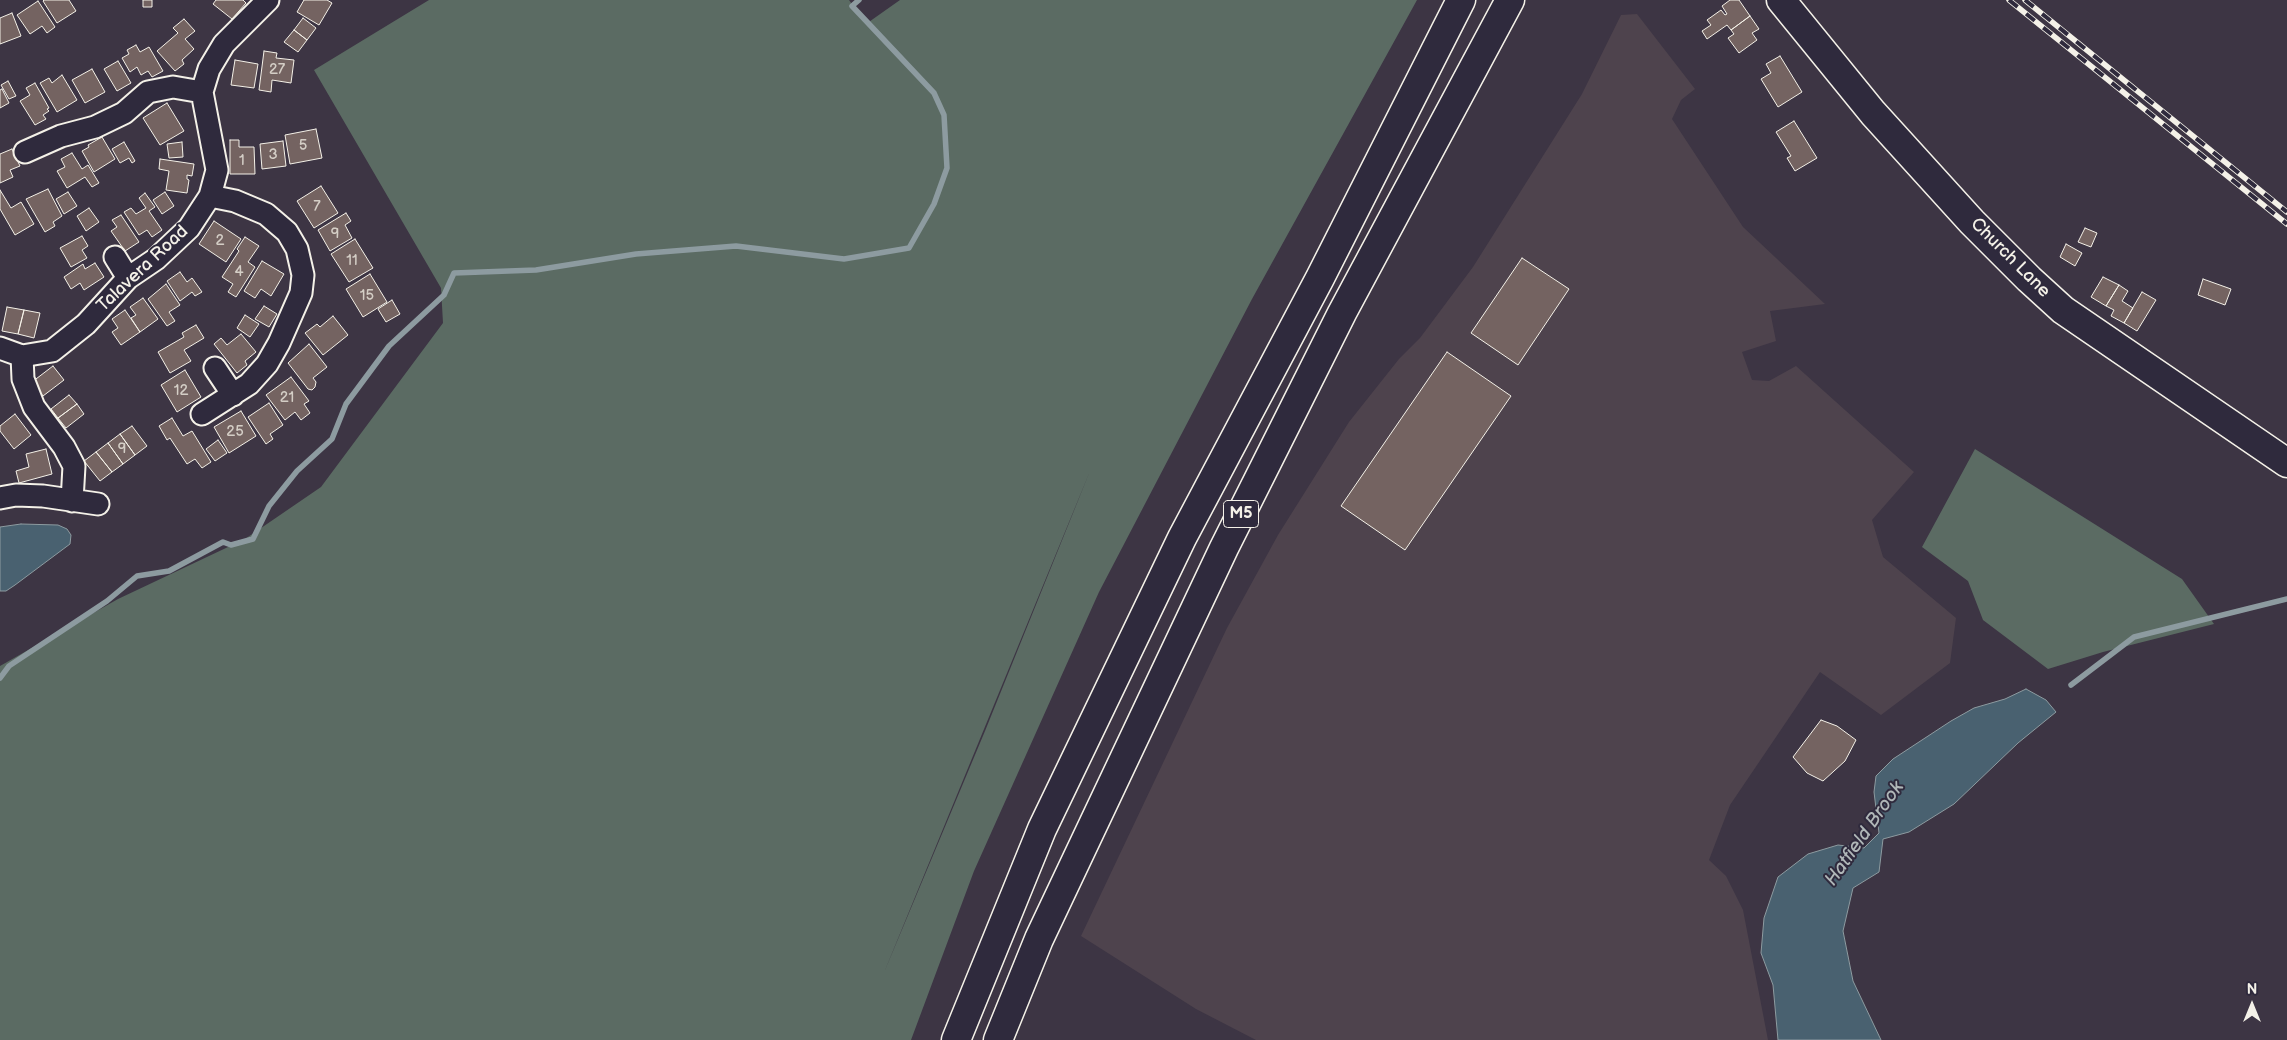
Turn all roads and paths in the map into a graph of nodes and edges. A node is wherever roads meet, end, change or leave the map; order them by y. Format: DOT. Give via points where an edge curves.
graph roads {
  1 [pos="268,0"];
  2 [pos="1461,0"];
  3 [pos="1510,0"];
  4 [pos="1781,0"];
  5 [pos="202,92"];
  6 [pos="25,152"];
  7 [pos="210,196"];
  8 [pos="115,257"];
  9 [pos="128,278"];
  10 [pos="0,348"];
  11 [pos="22,356"];
  12 [pos="214,368"];
  13 [pos="233,396"];
  14 [pos="202,414"];
  15 [pos="2287,463"];
  16 [pos="0,498"];
  17 [pos="72,501"];
  18 [pos="98,504"];
  19 [pos="956,1040"];
  20 [pos="998,1040"];
  1 -- 5 [label="street, Talavera Road" via="224,44 209,69"];
  2 -- 19 [label="main road, M5" via="1325,270 1182,538 1042,829"];
  3 -- 20 [label="main road, M5" via="1342,313 1224,548 1039,939"];
  4 -- 15 [label="main road, Church Lane" via="1880,121 2029,279 2063,310"];
  5 -- 6 [label="street" via="173,87 148,92 124,113"];
  5 -- 7 [label="street, Talavera Road" via="217,170"];
  7 -- 9 [label="street, Talavera Road" via="189,228 156,259"];
  7 -- 13 [label="street" via="266,214 287,232 297,249 303,275 301,293 271,357 249,384"];
  8 -- 9 [label="street"];
  9 -- 11 [label="street, Talavera Road" via="86,324 52,351"];
  10 -- 11 [label="street, Talavera Road"];
  11 -- 17 [label="street" via="23,379 34,407 74,466"];
  12 -- 13 [label="street"];
  13 -- 14 [label="street"];
  16 -- 17 [label="street" via="43,496"];
  17 -- 18 [label="street"];
}
